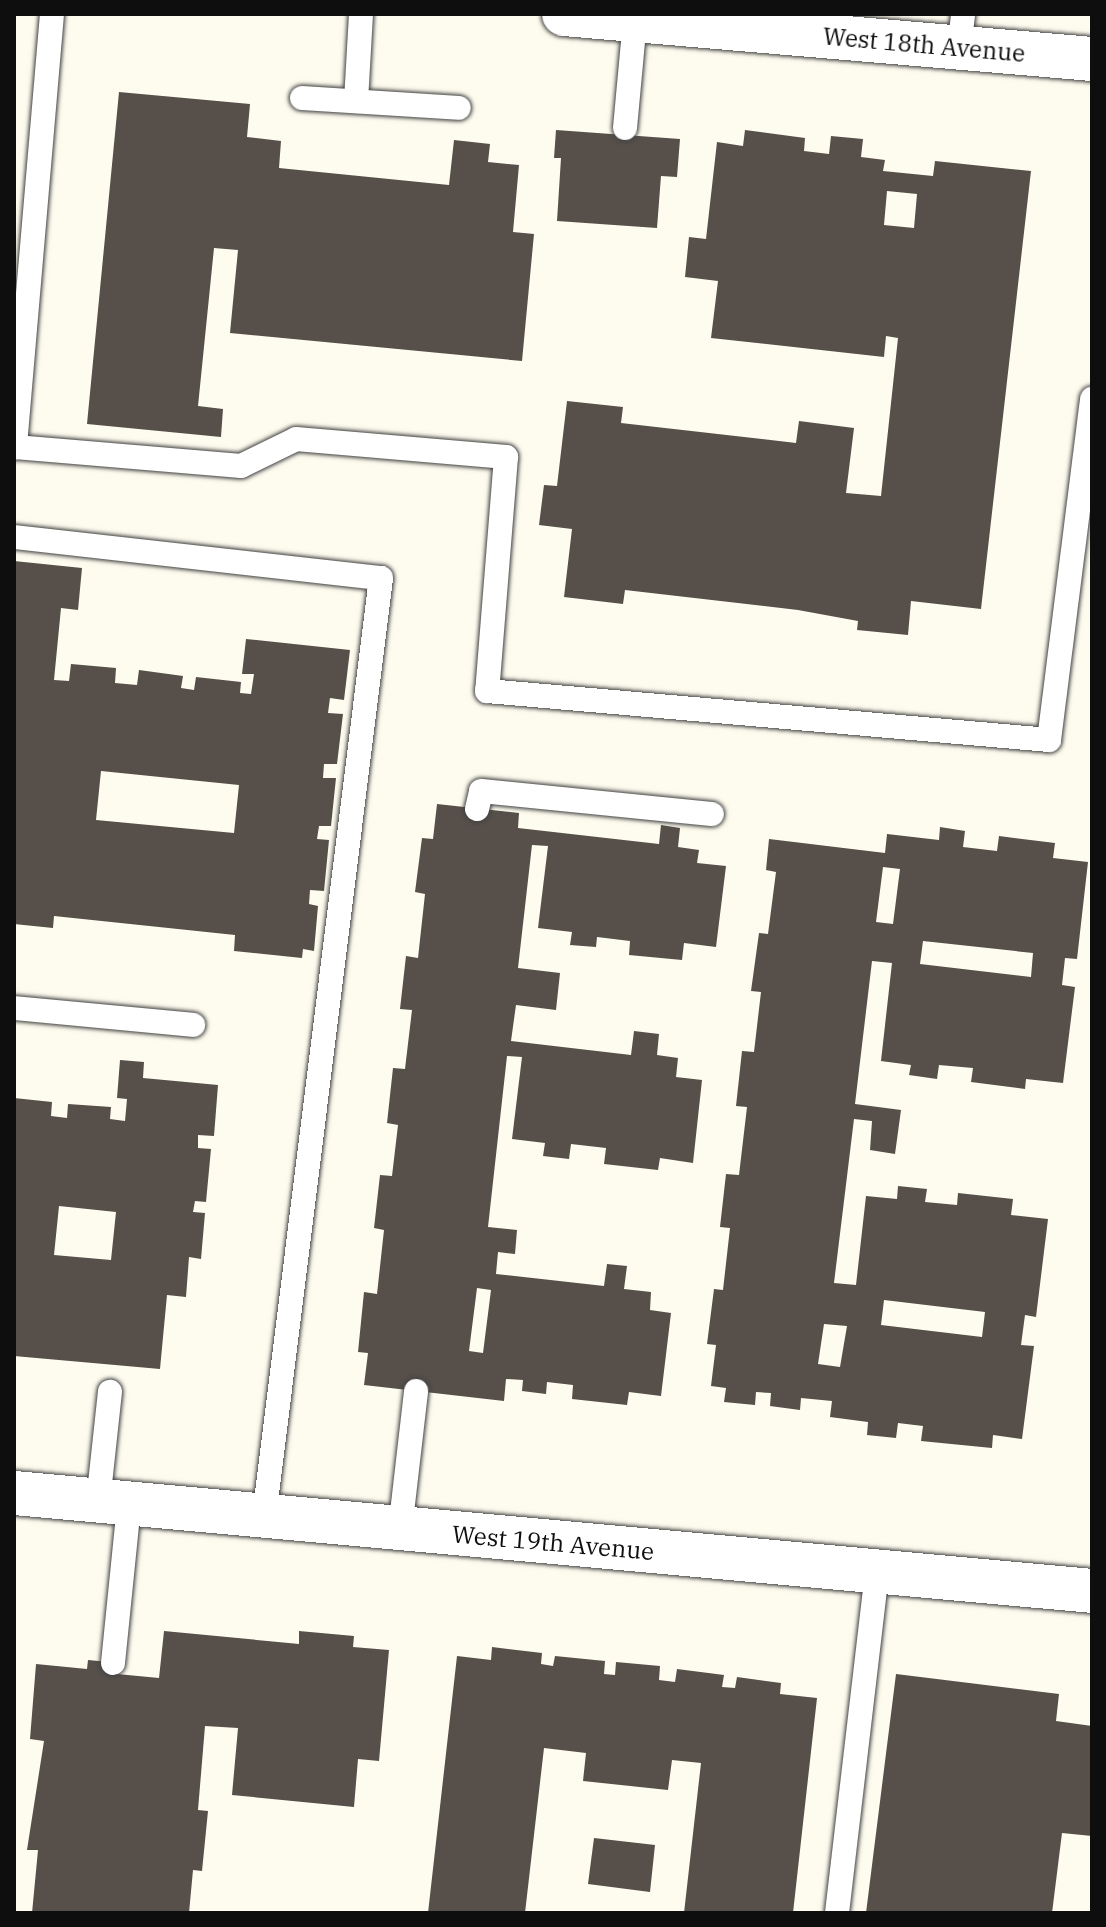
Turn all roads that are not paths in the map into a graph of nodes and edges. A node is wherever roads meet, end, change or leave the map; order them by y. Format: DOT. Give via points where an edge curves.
graph roads {
  1 [pos="52,14"];
  2 [pos="361,14"];
  3 [pos="564,14"];
  4 [pos="635,20"];
  5 [pos="961,31"];
  6 [pos="1092,59"];
  7 [pos="302,98"];
  8 [pos="356,101"];
  9 [pos="459,108"];
  10 [pos="625,128"];
  11 [pos="1092,399"];
  12 [pos="14,537"];
  13 [pos="477,809"];
  14 [pos="712,814"];
  15 [pos="14,1008"];
  16 [pos="193,1025"];
  17 [pos="416,1391"];
  18 [pos="110,1392"];
  19 [pos="14,1493"];
  20 [pos="113,1503"];
  21 [pos="264,1518"];
  22 [pos="400,1530"];
  23 [pos="877,1572"];
  24 [pos="1092,1591"];
  25 [pos="113,1663"];
  26 [pos="837,1913"];
  1 -- 11 [label="lane" via="15,447 241,466 296,439 506,457 487,691 1049,740"];
  2 -- 8 [label="lane"];
  3 -- 4 [label="street, West 18th Avenue"];
  4 -- 5 [label="street, West 18th Avenue"];
  4 -- 10 [label="lane"];
  5 -- 6 [label="street, West 18th Avenue"];
  7 -- 8 [label="lane"];
  8 -- 9 [label="lane"];
  12 -- 21 [label="lane" via="381,578"];
  13 -- 14 [label="lane" via="481,791"];
  15 -- 16 [label="lane"];
  17 -- 22 [label="lane"];
  18 -- 20 [label="lane"];
  19 -- 20 [label="street, West 19th Avenue"];
  20 -- 21 [label="street, West 19th Avenue"];
  20 -- 25 [label="lane"];
  21 -- 22 [label="street, West 19th Avenue"];
  22 -- 23 [label="street, West 19th Avenue"];
  23 -- 24 [label="street, West 19th Avenue"];
  23 -- 26 [label="lane"];
}
